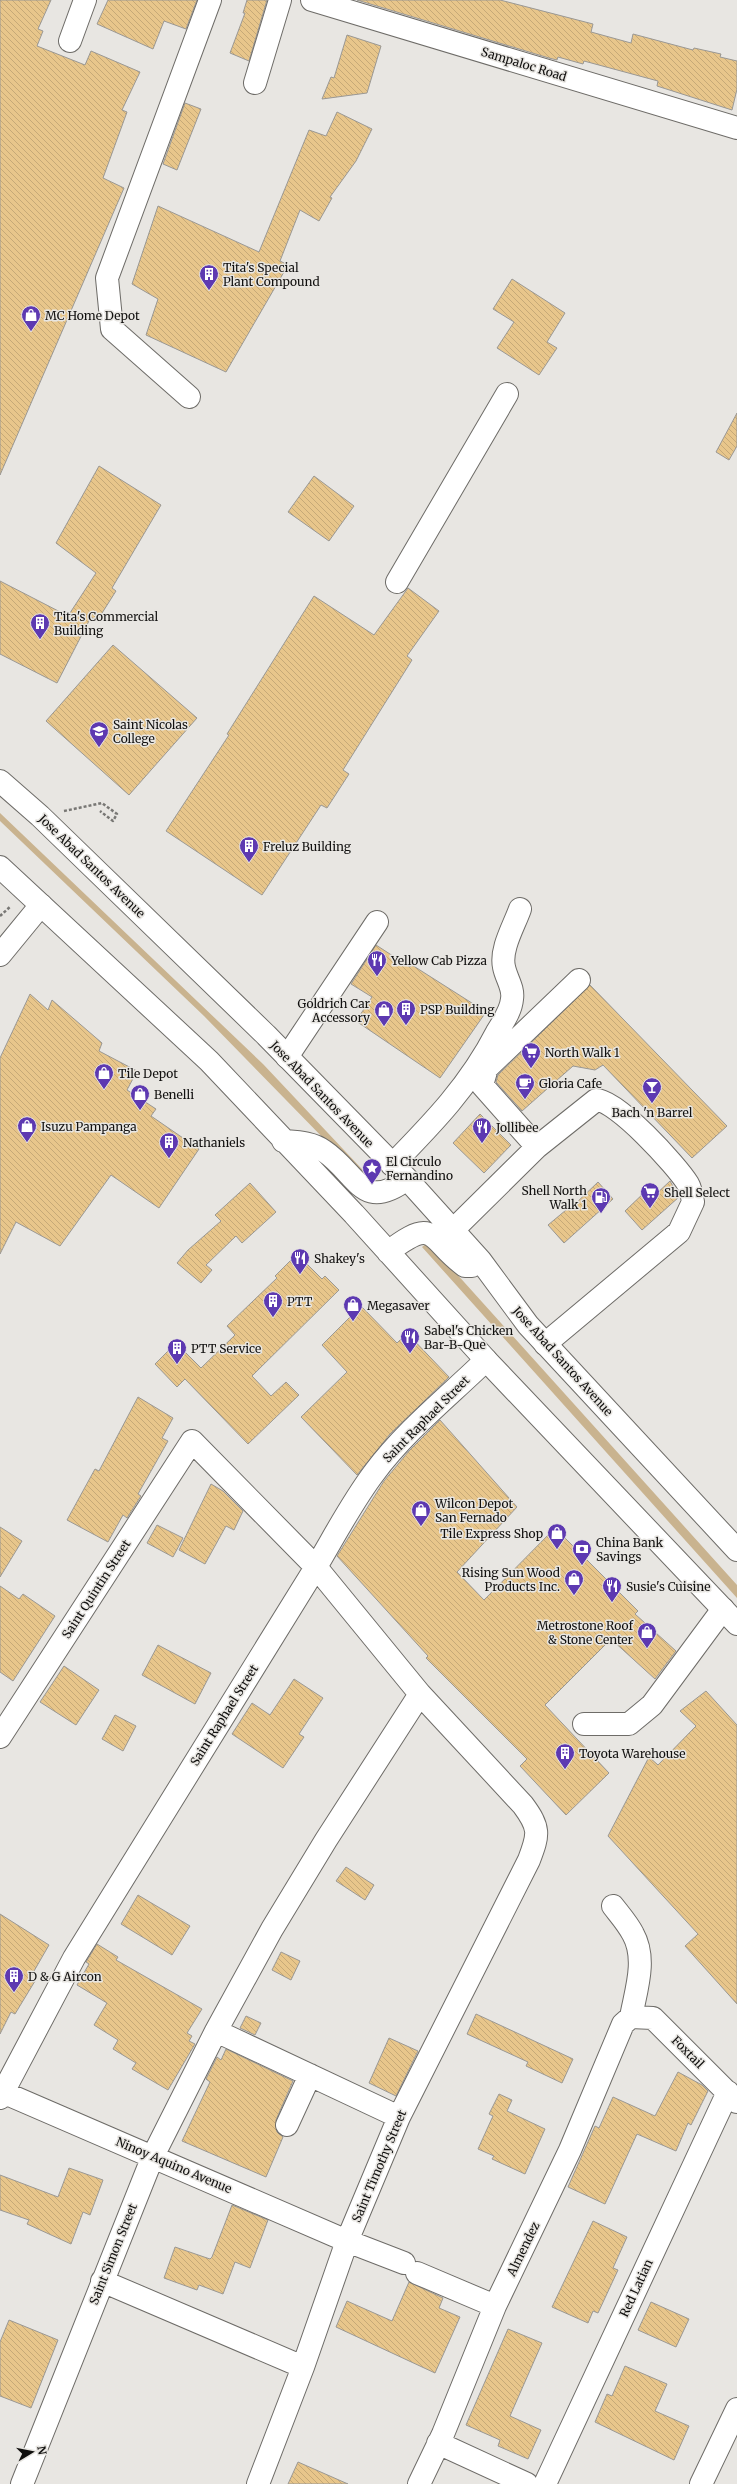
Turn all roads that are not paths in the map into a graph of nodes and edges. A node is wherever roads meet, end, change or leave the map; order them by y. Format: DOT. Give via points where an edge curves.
graph roads {
  1 [pos="85,0"];
  2 [pos="210,0"];
  3 [pos="280,0"];
  4 [pos="312,0"];
  5 [pos="70,41"];
  6 [pos="255,83"];
  7 [pos="737,128"];
  8 [pos="507,394"];
  9 [pos="189,396"];
  10 [pos="397,582"];
  11 [pos="0,781"];
  12 [pos="0,867"];
  13 [pos="41,905"];
  14 [pos="520,909"];
  15 [pos="377,922"];
  16 [pos="0,955"];
  17 [pos="579,980"];
  18 [pos="287,1057"];
  19 [pos="283,1141"];
  20 [pos="537,1147"];
  21 [pos="400,1172"];
  22 [pos="453,1230"];
  23 [pos="388,1252"];
  24 [pos="480,1260"];
  25 [pos="545,1344"];
  26 [pos="486,1360"];
  27 [pos="192,1441"];
  28 [pos="737,1550"];
  29 [pos="316,1566"];
  30 [pos="730,1617"];
  31 [pos="420,1694"];
  32 [pos="584,1724"];
  33 [pos="0,1737"];
  34 [pos="613,1906"];
  35 [pos="631,2017"];
  36 [pos="216,2031"];
  37 [pos="310,2075"];
  38 [pos="1,2094"];
  39 [pos="732,2097"];
  40 [pos="399,2117"];
  41 [pos="287,2125"];
  42 [pos="153,2156"];
  43 [pos="347,2241"];
  44 [pos="102,2281"];
  45 [pos="495,2306"];
  46 [pos="303,2367"];
  47 [pos="737,2409"];
  48 [pos="438,2443"];
  49 [pos="22,2484"];
  50 [pos="258,2484"];
  51 [pos="419,2484"];
  52 [pos="527,2484"];
  53 [pos="545,2484"];
  54 [pos="701,2484"];
  1 -- 5 [label="main road"];
  2 -- 9 [label="main road" via="107,278 112,330"];
  3 -- 6 [label="main road"];
  4 -- 7 [label="main road, Sampaloc Road"];
  8 -- 10 [label="main road"];
  11 -- 18 [label="main road, Jose Abad Santos Avenue" via="40,816"];
  12 -- 13 [label="main road"];
  13 -- 16 [label="main road"];
  13 -- 19 [label="main road" via="209,1061"];
  14 -- 21 [label="main road" via="503,956 512,990 510,1008 486,1055 468,1082"];
  15 -- 18 [label="main road"];
  17 -- 20 [label="main road" via="487,1068 483,1076 482,1085"];
  18 -- 21 [label="main road, Jose Abad Santos Avenue"];
  19 -- 21 [label="main road" via="300,1142 324,1150 356,1182 372,1193 386,1193"];
  19 -- 23 [label="main road"];
  20 -- 22 [label="main road"];
  20 -- 25 [label="main road" via="590,1103 601,1100 639,1129 672,1162 688,1186 693,1202 679,1232"];
  21 -- 22 [label="main road, Jose Abad Santos Avenue"];
  22 -- 24 [label="main road, Jose Abad Santos Avenue"];
  23 -- 24 [label="main road" via="413,1234 427,1233 437,1238 465,1266 472,1266"];
  23 -- 26 [label="main road"];
  24 -- 25 [label="main road, Jose Abad Santos Avenue"];
  25 -- 28 [label="main road, Jose Abad Santos Avenue"];
  26 -- 29 [label="main road, Saint Raphael Street" via="410,1433 375,1472"];
  26 -- 30 [label="main road"];
  27 -- 29 [label="main road, Saint Timothy Street"];
  27 -- 33 [label="main road, Saint Quintin Street"];
  29 -- 31 [label="main road, Saint Timothy Street"];
  29 -- 38 [label="main road, Saint Raphael Street" via="74,1958"];
  30 -- 32 [label="main road" via="652,1705 629,1724"];
  31 -- 36 [label="main road, Saint Simon Street" via="272,1929"];
  31 -- 40 [label="main road, Saint Timothy Street" via="523,1804 535,1820 537,1840"];
  34 -- 35 [label="main road" via="634,1934 640,1951 640,1970"];
  35 -- 39 [label="main road, Foxtail" via="653,2018"];
  35 -- 45 [label="main road, Almendez" via="623,2024 570,2150"];
  36 -- 37 [label="main road"];
  36 -- 42 [label="main road, Saint Simon Street"];
  37 -- 40 [label="main road"];
  37 -- 41 [label="main road"];
  38 -- 42 [label="main road, Ninoy Aquino Avenue"];
  39 -- 53 [label="main road, Red Latian"];
  40 -- 43 [label="main road, Saint Timothy Street"];
  42 -- 43 [label="main road, Ninoy Aquino Avenue"];
  42 -- 44 [label="main road, Saint Simon Street"];
  43 -- 45 [label="main road, Ninoy Aquino Avenue"];
  43 -- 46 [label="main road, Saint Timothy Street"];
  44 -- 46 [label="main road"];
  44 -- 49 [label="main road, Saint Simon Street"];
  45 -- 48 [label="main road, Almendez"];
  46 -- 50 [label="main road, Saint Timothy Street"];
  47 -- 54 [label="main road"];
  48 -- 51 [label="main road, Almendez"];
  48 -- 52 [label="main road"];
}
